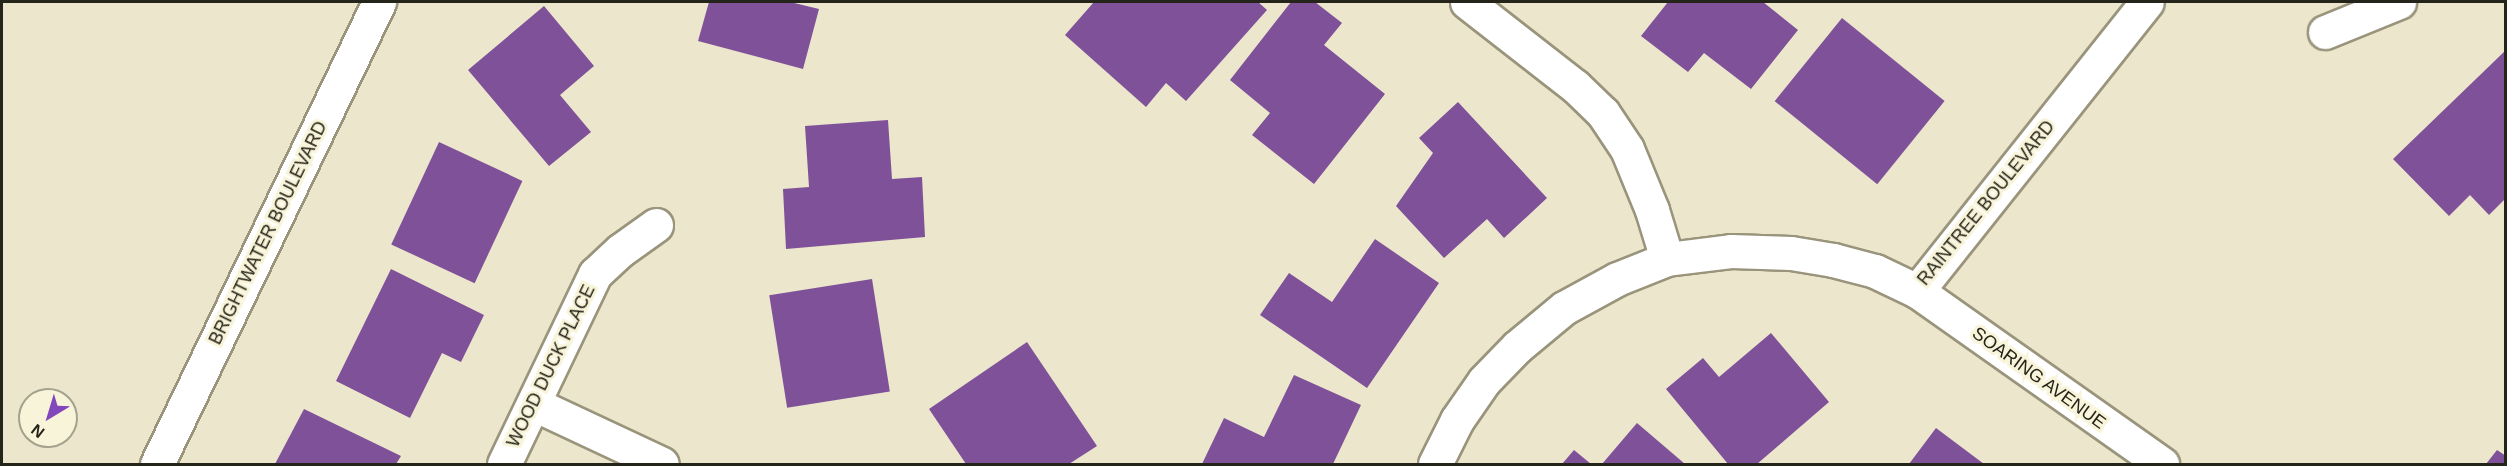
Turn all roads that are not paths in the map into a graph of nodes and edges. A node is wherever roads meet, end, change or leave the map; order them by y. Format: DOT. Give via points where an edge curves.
graph roads {
  1 [pos="379,2"];
  2 [pos="1467,2"];
  3 [pos="2147,2"];
  4 [pos="2399,2"];
  5 [pos="2325,32"];
  6 [pos="656,225"];
  7 [pos="1667,259"];
  8 [pos="1917,291"];
  9 [pos="534,404"];
  10 [pos="2152,462"];
  11 [pos="157,465"];
  12 [pos="504,465"];
  13 [pos="662,465"];
  14 [pos="1435,465"];
  1 -- 11 [label="street, BRIGHTWATER BOULEVARD"];
  2 -- 7 [label="street" via="1575,86 1603,113 1626,149 1652,210"];
  3 -- 8 [label="street, RAINTREE BOULEVARD"];
  4 -- 5 [label="street"];
  6 -- 9 [label="street, WOOD DUCK PLACE" via="595,274"];
  7 -- 8 [label="street, RAINTREE BOULEVARD" via="1731,251 1791,253 1875,271"];
  7 -- 14 [label="street" via="1617,279 1564,308 1517,346 1457,420"];
  8 -- 10 [label="street, SOARING AVENUE"];
  9 -- 12 [label="street, WOOD DUCK PLACE"];
  9 -- 13 [label="street"];
}
